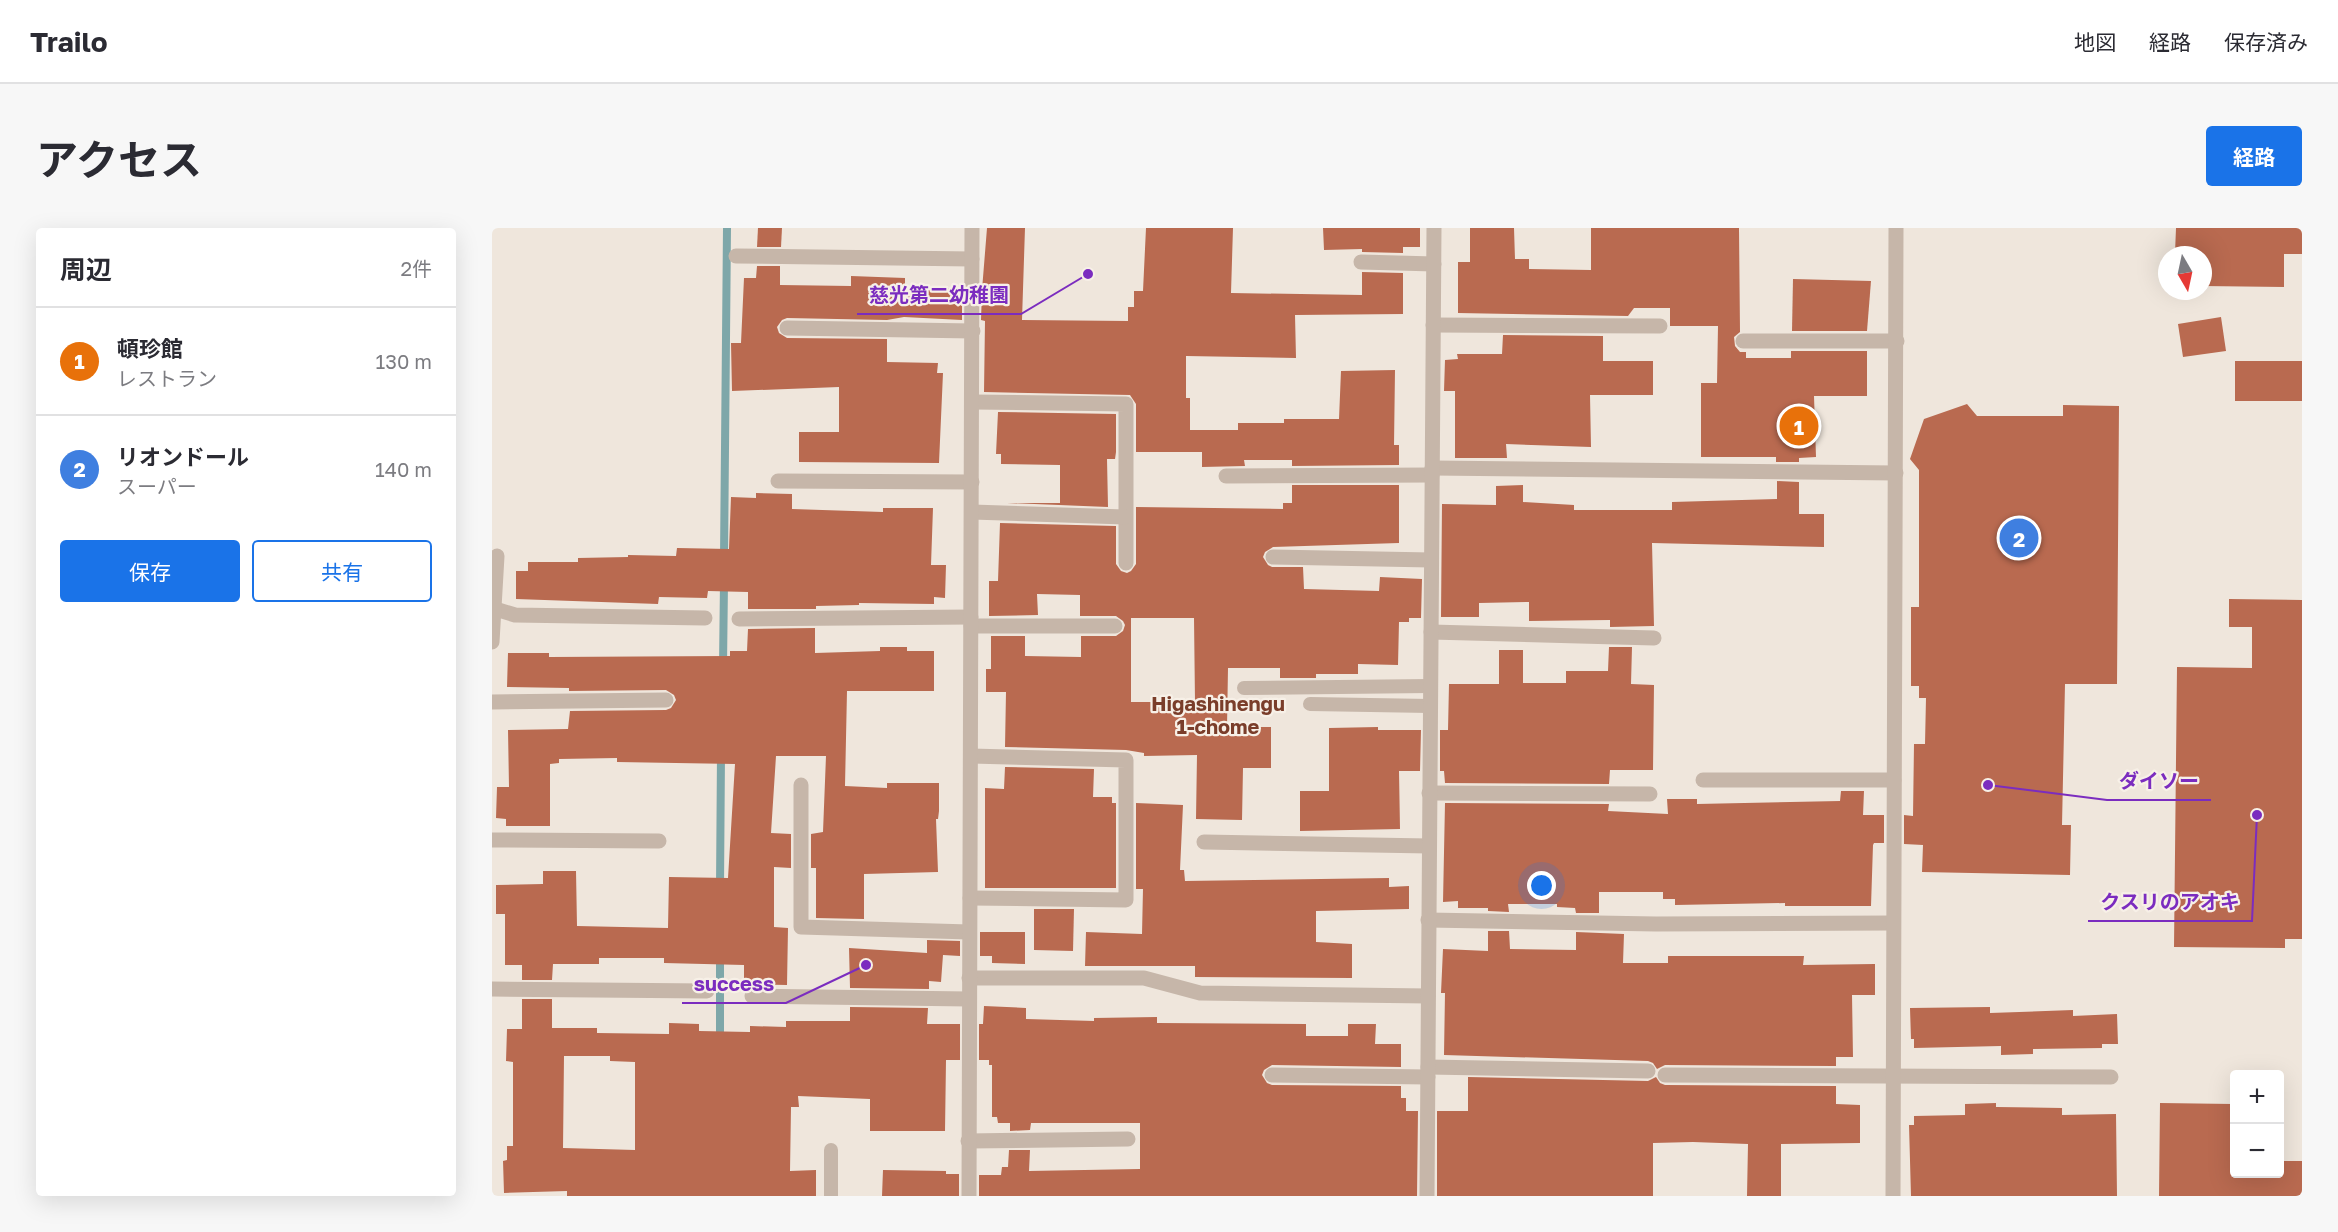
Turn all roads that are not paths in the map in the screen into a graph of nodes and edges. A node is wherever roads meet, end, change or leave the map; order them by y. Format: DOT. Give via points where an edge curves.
graph roads {
  1 [pos="972,228"];
  2 [pos="1434,228"];
  3 [pos="1896,228"];
  4 [pos="736,256"];
  5 [pos="972,259"];
  6 [pos="1361,262"];
  7 [pos="1434,264"];
  8 [pos="1433,325"];
  9 [pos="1660,326"];
  10 [pos="787,328"];
  11 [pos="973,331"];
  12 [pos="1743,341"];
  13 [pos="1897,341"];
  14 [pos="973,402"];
  15 [pos="1432,472"];
  16 [pos="1896,473"];
  17 [pos="1226,476"];
  18 [pos="778,481"];
  19 [pos="972,482"];
  20 [pos="972,512"];
  21 [pos="1125,517"];
  22 [pos="497,556"];
  23 [pos="1273,557"];
  24 [pos="1431,560"];
  25 [pos="1126,563"];
  26 [pos="493,608"];
  27 [pos="705,618"];
  28 [pos="739,619"];
  29 [pos="971,621"];
  30 [pos="1115,626"];
  31 [pos="1431,632"];
  32 [pos="1654,638"];
  33 [pos="492,642"];
  34 [pos="1430,686"];
  35 [pos="1244,688"];
  36 [pos="666,700"];
  37 [pos="492,702"];
  38 [pos="1310,704"];
  39 [pos="1430,706"];
  40 [pos="970,756"];
  41 [pos="1703,780"];
  42 [pos="1894,780"];
  43 [pos="801,785"];
  44 [pos="1429,793"];
  45 [pos="1650,794"];
  46 [pos="492,840"];
  47 [pos="659,841"];
  48 [pos="1204,842"];
  49 [pos="1429,846"];
  50 [pos="970,898"];
  51 [pos="1428,920"];
  52 [pos="1893,923"];
  53 [pos="969,932"];
  54 [pos="969,978"];
  55 [pos="492,989"];
  56 [pos="707,991"];
  57 [pos="752,996"];
  58 [pos="1428,996"];
  59 [pos="969,999"];
  60 [pos="1648,1071"];
  61 [pos="1428,1072"];
  62 [pos="1272,1075"];
  63 [pos="1665,1075"];
  64 [pos="1893,1077"];
  65 [pos="2111,1077"];
  66 [pos="1128,1139"];
  67 [pos="968,1141"];
  68 [pos="831,1150"];
  69 [pos="831,1196"];
  70 [pos="969,1196"];
  71 [pos="1427,1196"];
  72 [pos="1893,1196"];
  1 -- 5 [label="street"];
  2 -- 7 [label="street"];
  3 -- 13 [label="street"];
  4 -- 5 [label="street"];
  5 -- 11 [label="street"];
  6 -- 7 [label="street"];
  7 -- 8 [label="street"];
  8 -- 9 [label="street"];
  8 -- 15 [label="street"];
  10 -- 11 [label="street"];
  11 -- 14 [label="street"];
  12 -- 13 [label="street"];
  13 -- 16 [label="street"];
  14 -- 19 [label="street"];
  14 -- 21 [label="street" via="1126,404"];
  15 -- 16 [label="street"];
  15 -- 17 [label="street"];
  15 -- 24 [label="street"];
  16 -- 42 [label="street"];
  18 -- 19 [label="street"];
  19 -- 20 [label="street"];
  20 -- 21 [label="street"];
  20 -- 29 [label="street"];
  21 -- 25 [label="street"];
  22 -- 26 [label="street"];
  23 -- 24 [label="street"];
  24 -- 31 [label="street"];
  26 -- 27 [label="street" via="515,615"];
  26 -- 33 [label="street"];
  28 -- 29 [label="street"];
  29 -- 30 [label="street"];
  29 -- 40 [label="street"];
  31 -- 32 [label="street"];
  31 -- 34 [label="street"];
  34 -- 35 [label="lane"];
  34 -- 39 [label="street"];
  36 -- 37 [label="street"];
  38 -- 39 [label="lane"];
  39 -- 44 [label="street"];
  40 -- 50 [label="street"];
  40 -- 50 [label="street" via="1126,759 1126,900"];
  41 -- 42 [label="street"];
  42 -- 52 [label="street"];
  43 -- 53 [label="street" via="801,927"];
  44 -- 45 [label="street"];
  44 -- 49 [label="street"];
  46 -- 47 [label="street"];
  48 -- 49 [label="street"];
  49 -- 51 [label="street"];
  50 -- 53 [label="street"];
  51 -- 52 [label="street"];
  51 -- 58 [label="street"];
  52 -- 64 [label="street"];
  53 -- 54 [label="street"];
  54 -- 58 [label="street" via="1144,978 1200,993"];
  54 -- 59 [label="street"];
  55 -- 56 [label="street"];
  57 -- 59 [label="street"];
  58 -- 61 [label="street"];
  59 -- 67 [label="street"];
  60 -- 61 [label="street"];
  61 -- 62 [label="street"];
  61 -- 71 [label="street"];
  63 -- 64 [label="street"];
  64 -- 65 [label="street"];
  64 -- 72 [label="street"];
  66 -- 67 [label="street"];
  67 -- 70 [label="street"];
  68 -- 69 [label="lane"];
}
